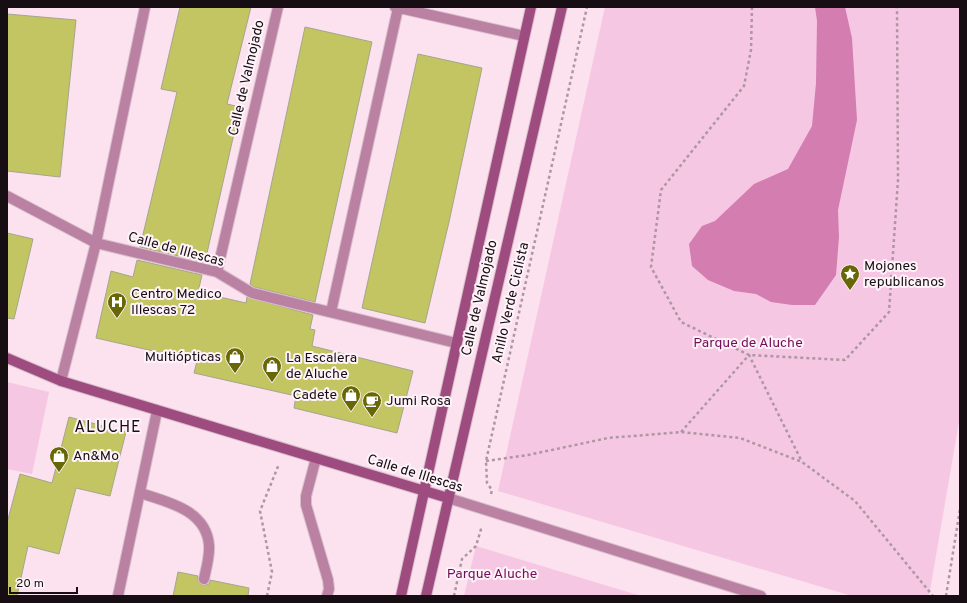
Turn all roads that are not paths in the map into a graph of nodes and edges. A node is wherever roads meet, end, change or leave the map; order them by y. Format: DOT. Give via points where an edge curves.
graph roads {
  1 [pos="145,7"];
  2 [pos="278,7"];
  3 [pos="397,7"];
  4 [pos="531,7"];
  5 [pos="562,7"];
  6 [pos="524,36"];
  7 [pos="7,196"];
  8 [pos="96,243"];
  9 [pos="217,272"];
  10 [pos="331,312"];
  11 [pos="456,343"];
  12 [pos="7,358"];
  13 [pos="61,381"];
  14 [pos="157,411"];
  15 [pos="316,458"];
  16 [pos="425,490"];
  17 [pos="140,493"];
  18 [pos="448,498"];
  19 [pos="204,579"];
  20 [pos="118,596"];
  21 [pos="327,596"];
  22 [pos="401,596"];
  23 [pos="426,596"];
  24 [pos="761,596"];
  1 -- 8 [label="street"];
  2 -- 9 [label="street, Calle de Valmojado"];
  3 -- 6 [label="street"];
  3 -- 10 [label="street"];
  4 -- 6 [label="street, Calle de Valmojado"];
  5 -- 18 [label="street, Calle de Valmojado"];
  6 -- 11 [label="street, Calle de Valmojado"];
  7 -- 8 [label="street, Calle de Illescas"];
  8 -- 9 [label="street, Calle de Illescas"];
  8 -- 13 [label="street"];
  9 -- 10 [label="street, Calle de Illescas" via="252,293"];
  10 -- 11 [label="street, Calle de Illescas"];
  11 -- 16 [label="street, Calle de Valmojado"];
  12 -- 13 [label="street, Calle de Illescas"];
  13 -- 14 [label="street, Calle de Illescas"];
  14 -- 15 [label="street, Calle de Illescas"];
  14 -- 17 [label="street"];
  15 -- 16 [label="street, Calle de Illescas"];
  15 -- 21 [label="street" via="306,505 328,580"];
  16 -- 18 [label="street, Calle de Illescas"];
  16 -- 22 [label="street, Calle de Valmojado"];
  17 -- 19 [label="street" via="181,507 199,520 206,531 209,547"];
  17 -- 20 [label="street"];
  18 -- 23 [label="street, Calle de Valmojado"];
  18 -- 24 [label="street, Calle de Illescas"];
}
